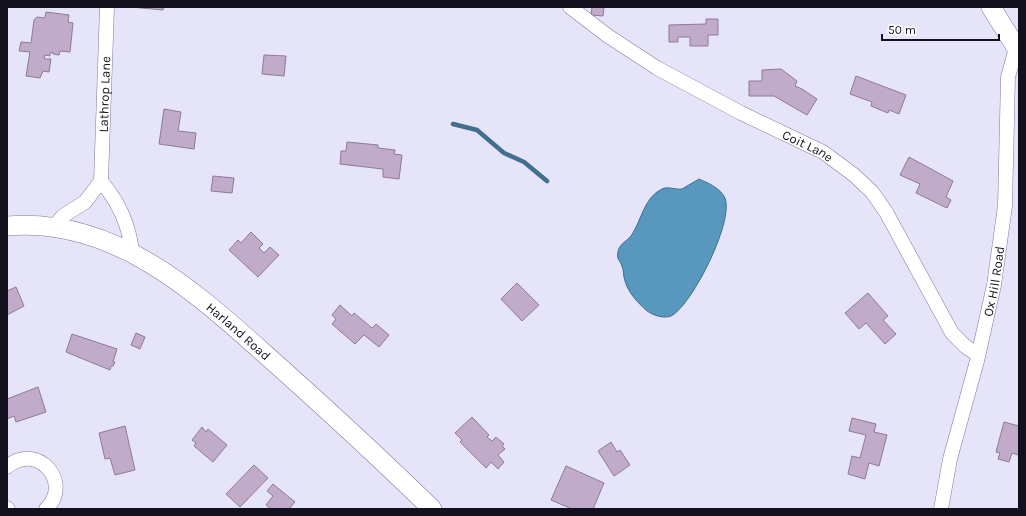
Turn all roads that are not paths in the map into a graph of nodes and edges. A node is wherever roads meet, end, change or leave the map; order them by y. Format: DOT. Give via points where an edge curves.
graph roads {
  1 [pos="107,7"];
  2 [pos="570,7"];
  3 [pos="991,7"];
  4 [pos="1018,50"];
  5 [pos="101,181"];
  6 [pos="7,226"];
  7 [pos="53,228"];
  8 [pos="132,252"];
  9 [pos="978,355"];
  10 [pos="7,467"];
  11 [pos="46,509"];
  12 [pos="432,509"];
  13 [pos="941,509"];
  1 -- 5 [label="street, Lathrop Lane"];
  2 -- 9 [label="street, Coit Lane" via="657,68 741,113 823,152 854,175 872,192 886,212 952,333"];
  3 -- 4 [label="main road"];
  4 -- 9 [label="street, Ox Hill Road" via="1008,77 1005,206 994,285"];
  5 -- 7 [label="street" via="85,202 63,216"];
  5 -- 8 [label="street" via="116,200 126,221"];
  6 -- 7 [label="main road, Harland Road" via="34,225"];
  7 -- 8 [label="main road, Harland Road" via="96,238"];
  8 -- 12 [label="main road, Harland Road" via="180,282 221,316 350,431"];
  9 -- 13 [label="street, Ox Hill Road" via="950,459"];
  10 -- 11 [label="street" via="18,460 27,459 40,462 48,468 53,476 55,490 53,499"];
}
